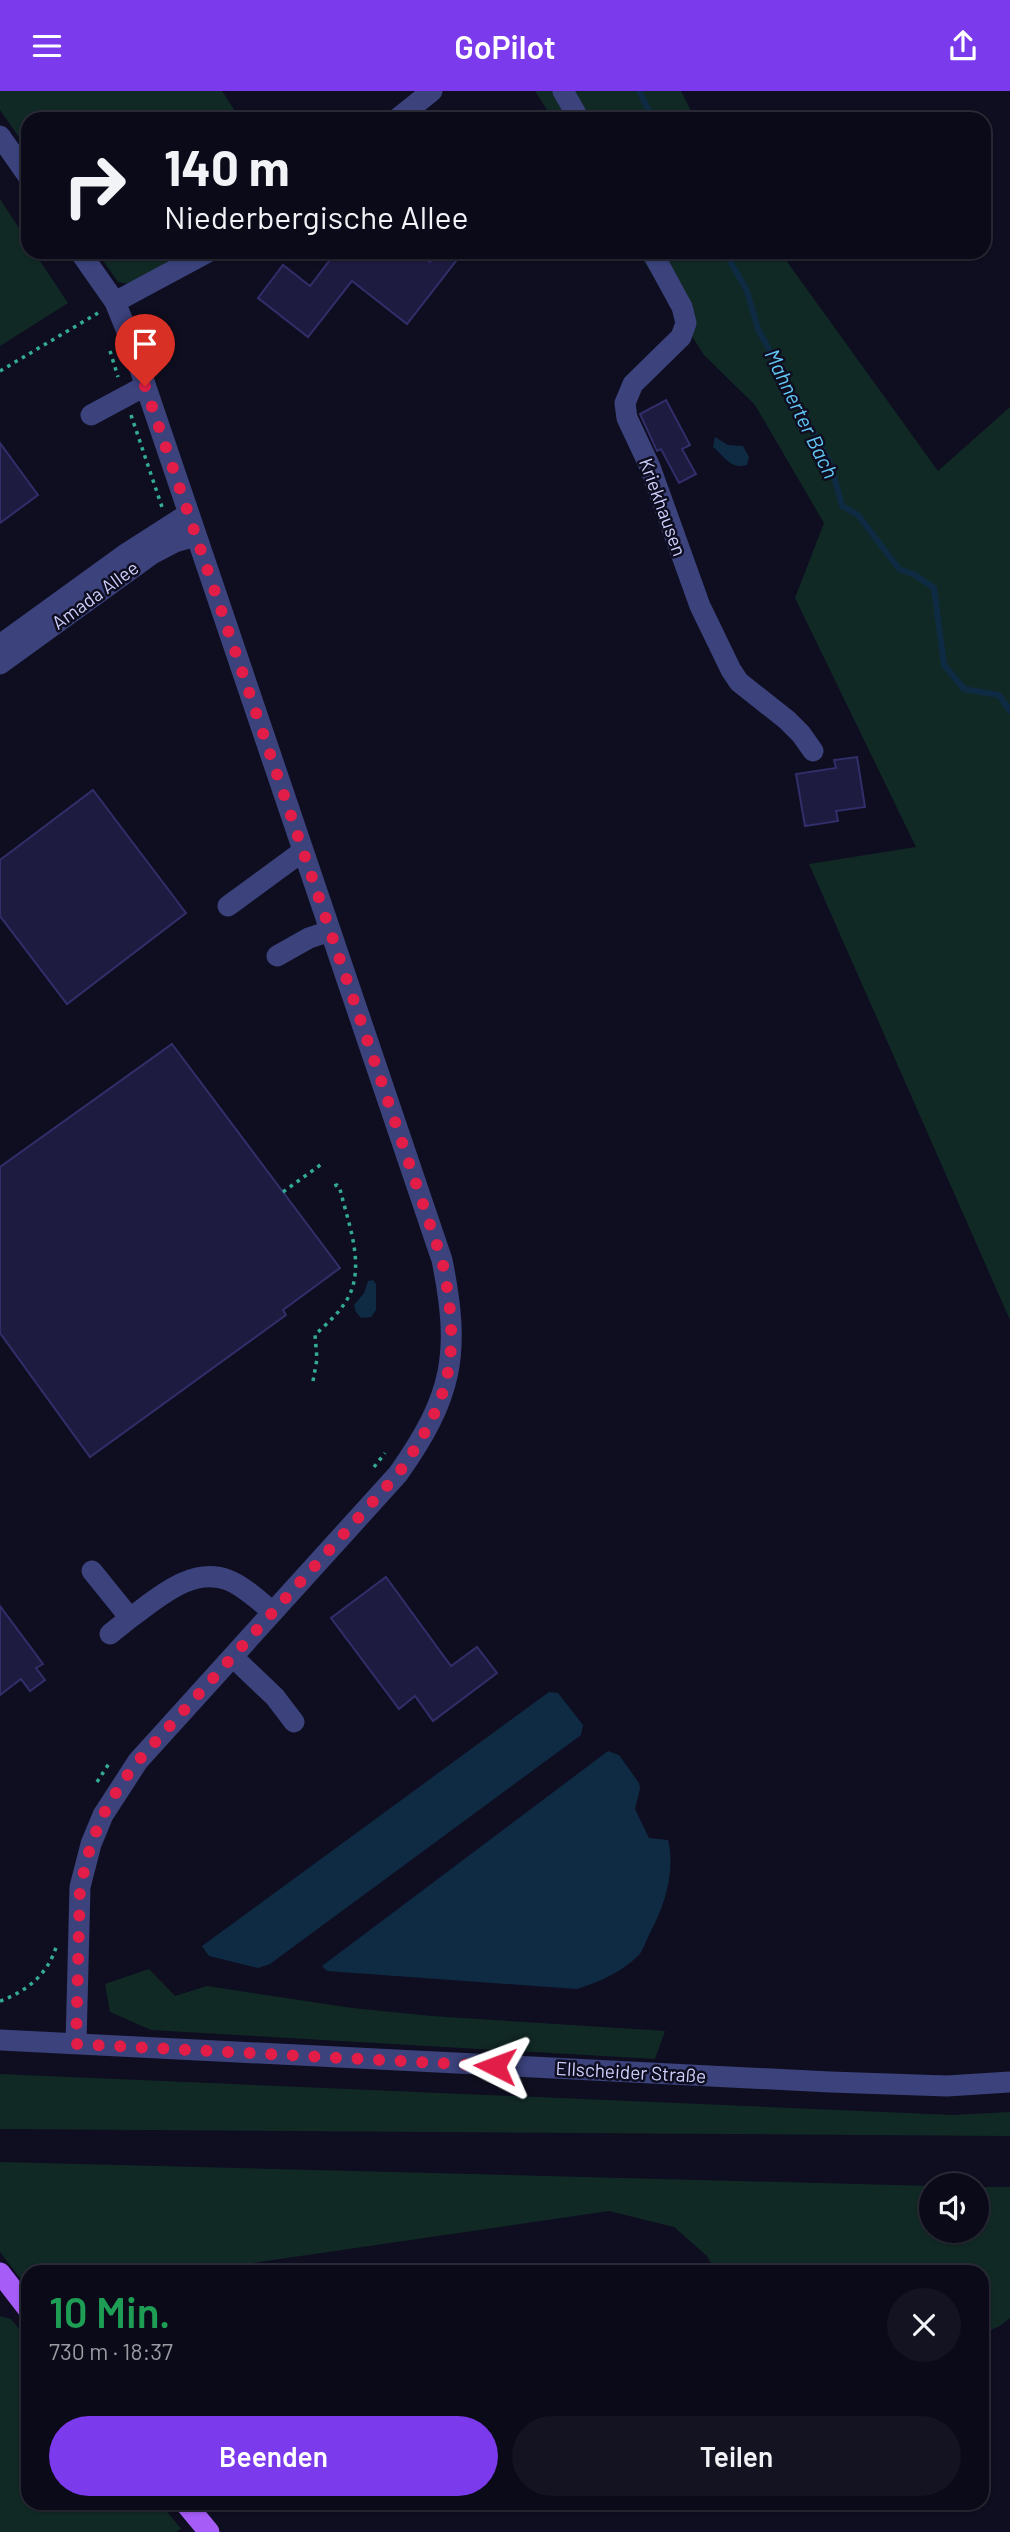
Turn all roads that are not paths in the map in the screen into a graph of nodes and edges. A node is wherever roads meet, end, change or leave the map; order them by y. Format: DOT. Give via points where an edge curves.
graph roads {
  1 [pos="432,91"];
  2 [pos="563,91"];
  3 [pos="406,112"];
  4 [pos="575,112"];
  5 [pos="0,136"];
  6 [pos="21,166"];
  7 [pos="85,259"];
  8 [pos="195,259"];
  9 [pos="656,259"];
  10 [pos="114,302"];
  11 [pos="145,386"];
  12 [pos="91,415"];
  13 [pos="188,513"];
  14 [pos="196,536"];
  15 [pos="0,645"];
  16 [pos="0,664"];
  17 [pos="813,751"];
  18 [pos="303,851"];
  19 [pos="228,907"];
  20 [pos="330,931"];
  21 [pos="277,955"];
  22 [pos="92,1571"];
  23 [pos="273,1612"];
  24 [pos="130,1618"];
  25 [pos="110,1634"];
  26 [pos="233,1657"];
  27 [pos="293,1722"];
  28 [pos="0,2040"];
  29 [pos="76,2044"];
  30 [pos="1010,2082"];
  31 [pos="0,2273"];
  32 [pos="21,2300"];
  33 [pos="191,2510"];
  34 [pos="209,2532"];
  1 -- 3 [label="street"];
  2 -- 4 [label="street"];
  5 -- 6 [label="street"];
  7 -- 10 [label="street"];
  8 -- 10 [label="street"];
  9 -- 17 [label="street, Kriekhausen" via="686,323 681,337 633,384 625,403 627,418 650,467 695,594 731,670 739,682 787,720"];
  10 -- 11 [label="street"];
  11 -- 12 [label="street"];
  11 -- 13 [label="street"];
  13 -- 14 [label="street"];
  13 -- 15 [label="street, Amada Allee"];
  14 -- 16 [label="street, Amada Allee" via="152,554"];
  14 -- 18 [label="street"];
  18 -- 19 [label="street"];
  18 -- 20 [label="street"];
  20 -- 21 [label="street"];
  20 -- 23 [label="street" via="442,1260 452,1328 451,1358 439,1404 398,1474"];
  22 -- 24 [label="street"];
  23 -- 24 [label="street" via="229,1580 208,1576 190,1579"];
  23 -- 26 [label="street"];
  24 -- 25 [label="street"];
  26 -- 27 [label="street" via="275,1697"];
  26 -- 29 [label="street" via="138,1761 109,1805 91,1844 80,1887"];
  28 -- 29 [label="street, Ellscheider Straße"];
  29 -- 30 [label="street, Ellscheider Straße" via="831,2082 947,2086"];
  31 -- 32 [label="main road"];
  33 -- 34 [label="main road"];
}
